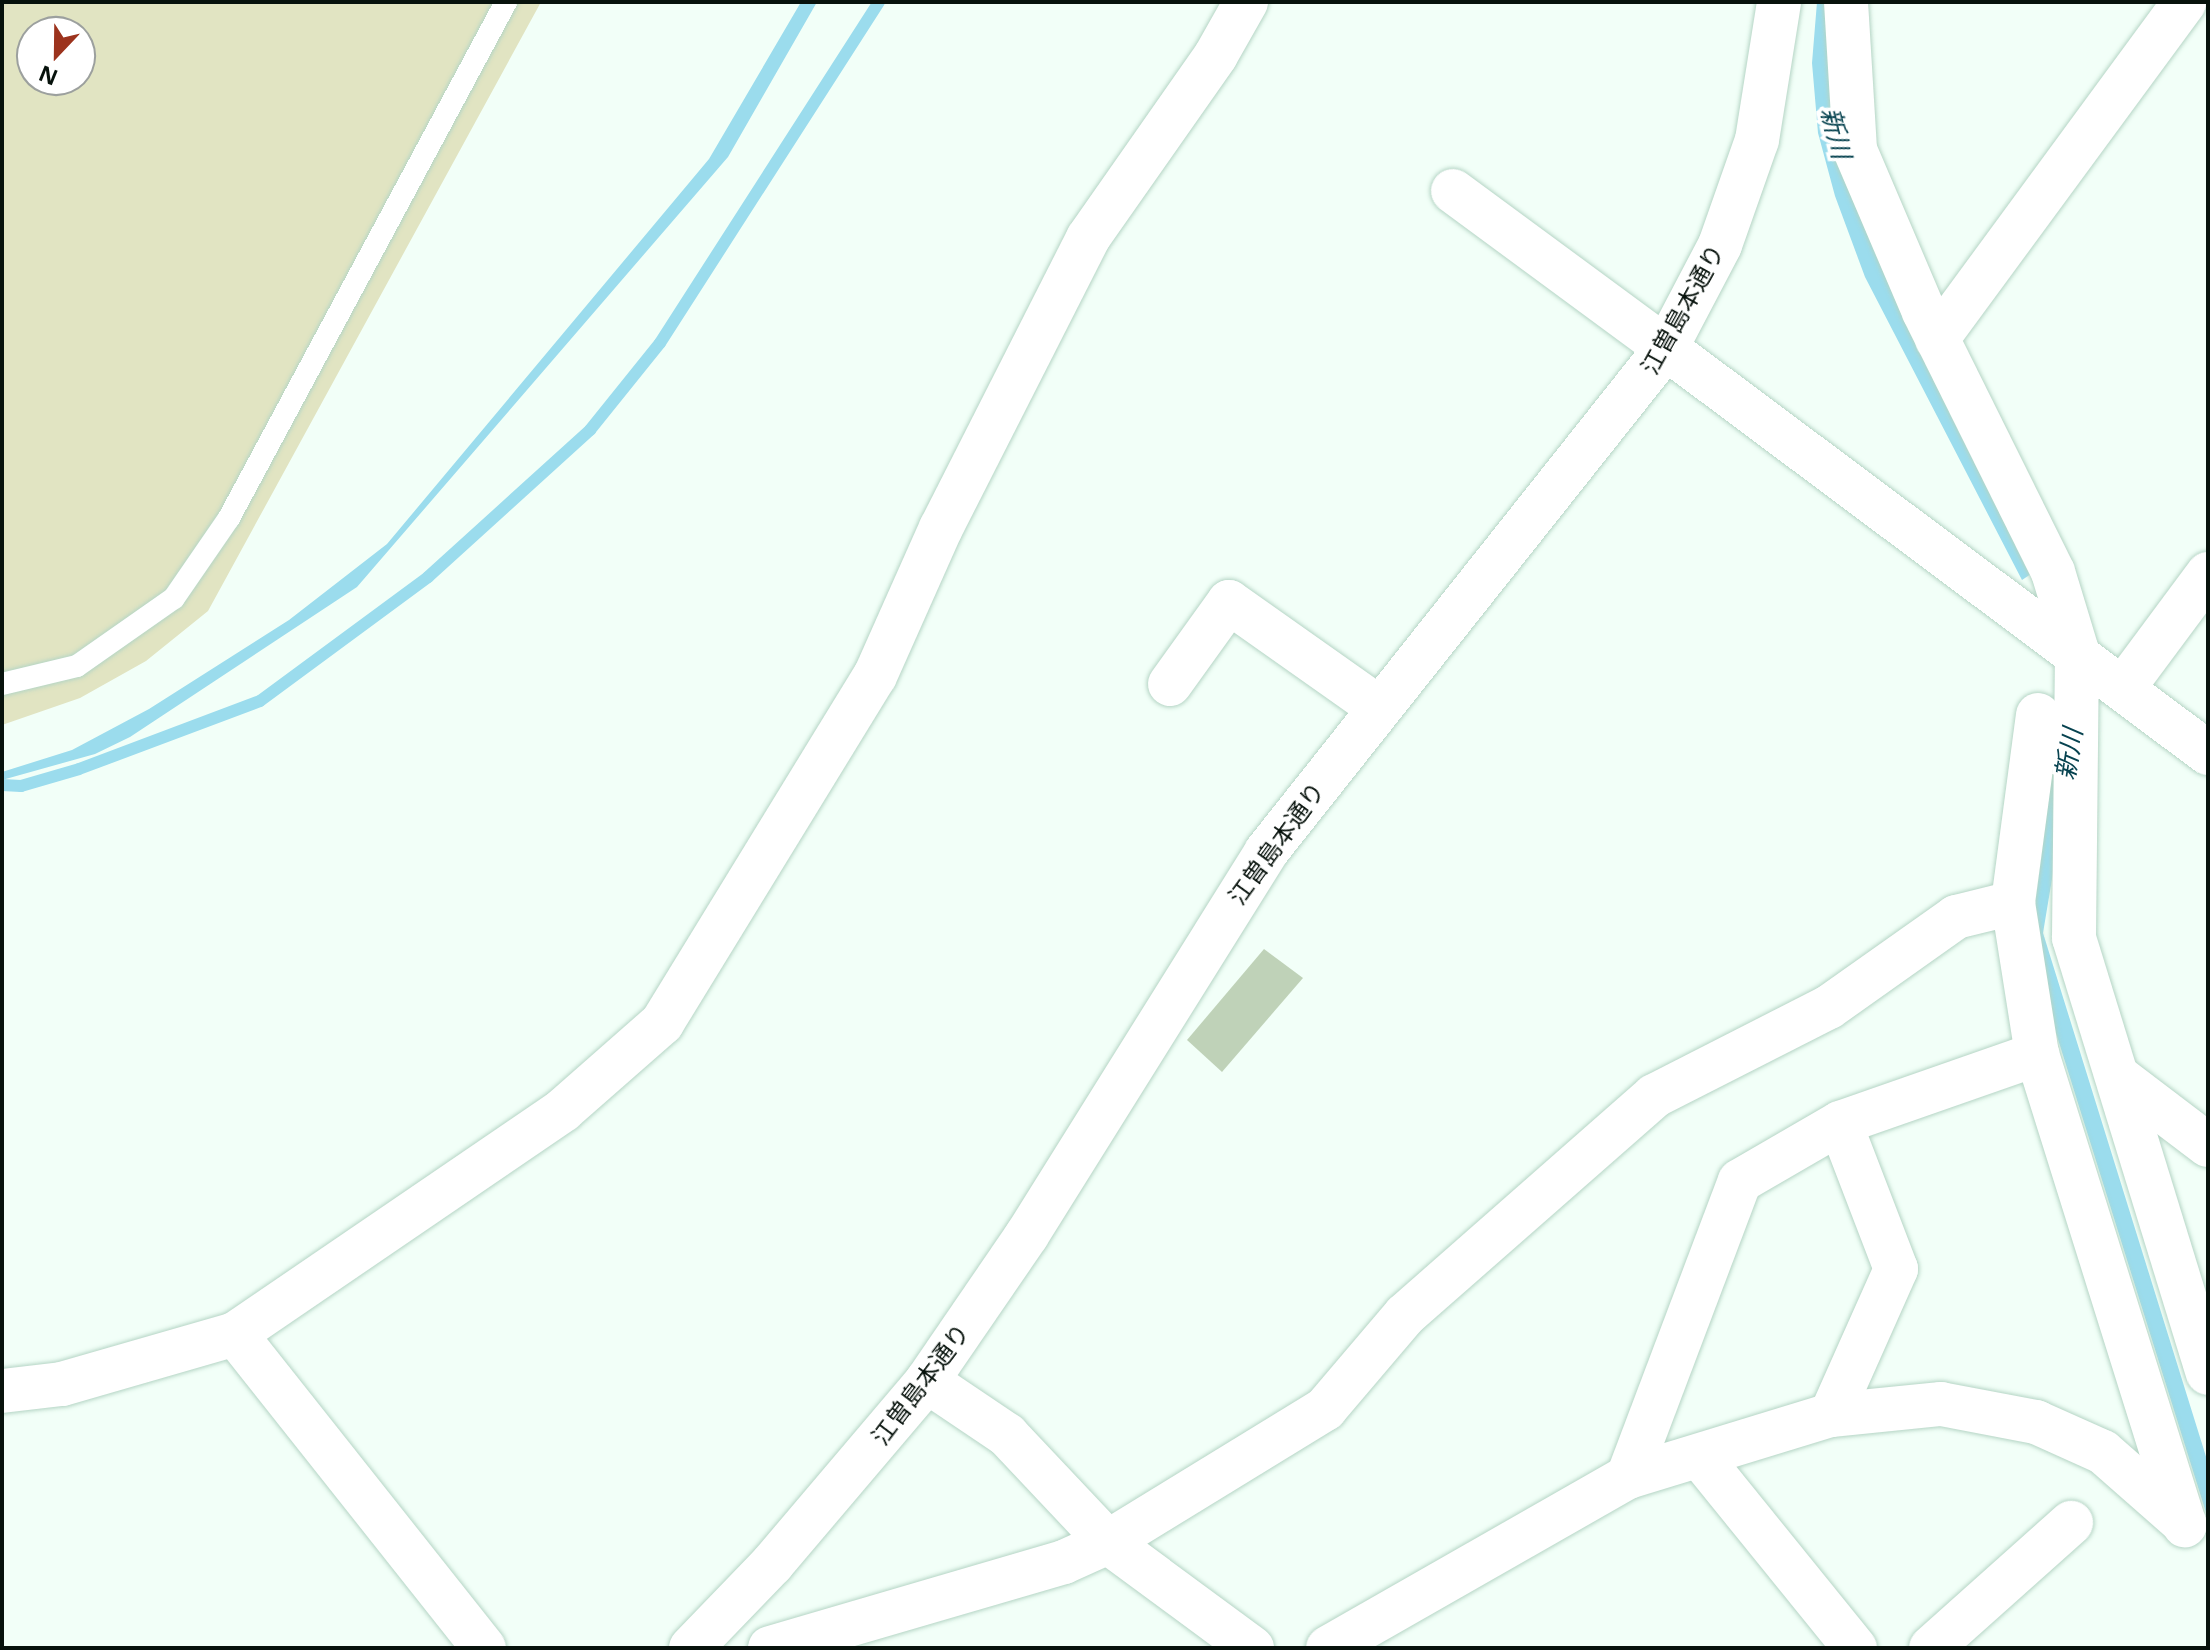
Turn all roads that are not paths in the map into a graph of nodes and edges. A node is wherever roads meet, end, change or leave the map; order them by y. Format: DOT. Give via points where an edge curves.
graph roads {
  1 [pos="506,2"];
  2 [pos="1246,2"];
  3 [pos="1779,2"];
  4 [pos="1846,2"];
  5 [pos="2185,2"];
  6 [pos="1453,191"];
  7 [pos="1937,339"];
  8 [pos="1666,348"];
  9 [pos="2208,574"];
  10 [pos="2077,651"];
  11 [pos="2,684"];
  12 [pos="1170,684"];
  13 [pos="2124,687"];
  14 [pos="1378,707"];
  15 [pos="2038,715"];
  16 [pos="2208,753"];
  17 [pos="2013,903"];
  18 [pos="2037,1054"];
  19 [pos="2117,1076"];
  20 [pos="1840,1123"];
  21 [pos="2208,1145"];
  22 [pos="235,1334"];
  23 [pos="2208,1373"];
  24 [pos="927,1381"];
  25 [pos="2,1391"];
  26 [pos="1831,1415"];
  27 [pos="1701,1458"];
  28 [pos="1628,1477"];
  29 [pos="2071,1523"];
  30 [pos="1108,1542"];
  31 [pos="702,1646"];
  32 [pos="484,1648"];
  33 [pos="770,1648"];
  34 [pos="1252,1648"];
  35 [pos="1328,1648"];
  36 [pos="1855,1648"];
  37 [pos="1931,1648"];
  1 -- 11 [label="lane" via="229,518 174,598 77,666"];
  2 -- 22 [label="street" via="1216,55 1088,238 941,528 875,676 662,1023 563,1110"];
  3 -- 8 [label="street, 江曽島本通り" via="1757,140 1720,245"];
  4 -- 7 [label="street" via="1855,150"];
  5 -- 7 [label="street"];
  6 -- 8 [label="street"];
  7 -- 10 [label="street" via="2053,572"];
  8 -- 10 [label="street"];
  8 -- 14 [label="street, 江曽島本通り"];
  9 -- 13 [label="street"];
  10 -- 13 [label="street"];
  10 -- 19 [label="street" via="2074,938"];
  12 -- 14 [label="street" via="1229,602"];
  13 -- 16 [label="street"];
  14 -- 24 [label="street, 江曽島本通り" via="1266,852 1027,1235"];
  15 -- 17 [label="street"];
  17 -- 18 [label="street"];
  17 -- 30 [label="street" via="1956,917 1829,1007 1654,1096 1405,1315 1325,1409"];
  18 -- 20 [label="street"];
  18 -- 26 [label="street" via="2185,1525 2103,1452 2036,1422 1941,1404"];
  19 -- 21 [label="street"];
  19 -- 23 [label="street"];
  20 -- 26 [label="street" via="1896,1269"];
  20 -- 28 [label="street" via="1740,1181"];
  22 -- 25 [label="street" via="62,1384"];
  22 -- 32 [label="street"];
  24 -- 30 [label="street" via="1007,1435"];
  24 -- 31 [label="street, 江曽島本通り"];
  26 -- 27 [label="street"];
  27 -- 28 [label="street"];
  27 -- 36 [label="street"];
  28 -- 35 [label="street"];
  29 -- 37 [label="street"];
  30 -- 33 [label="street" via="1064,1562"];
  30 -- 34 [label="street"];
}
